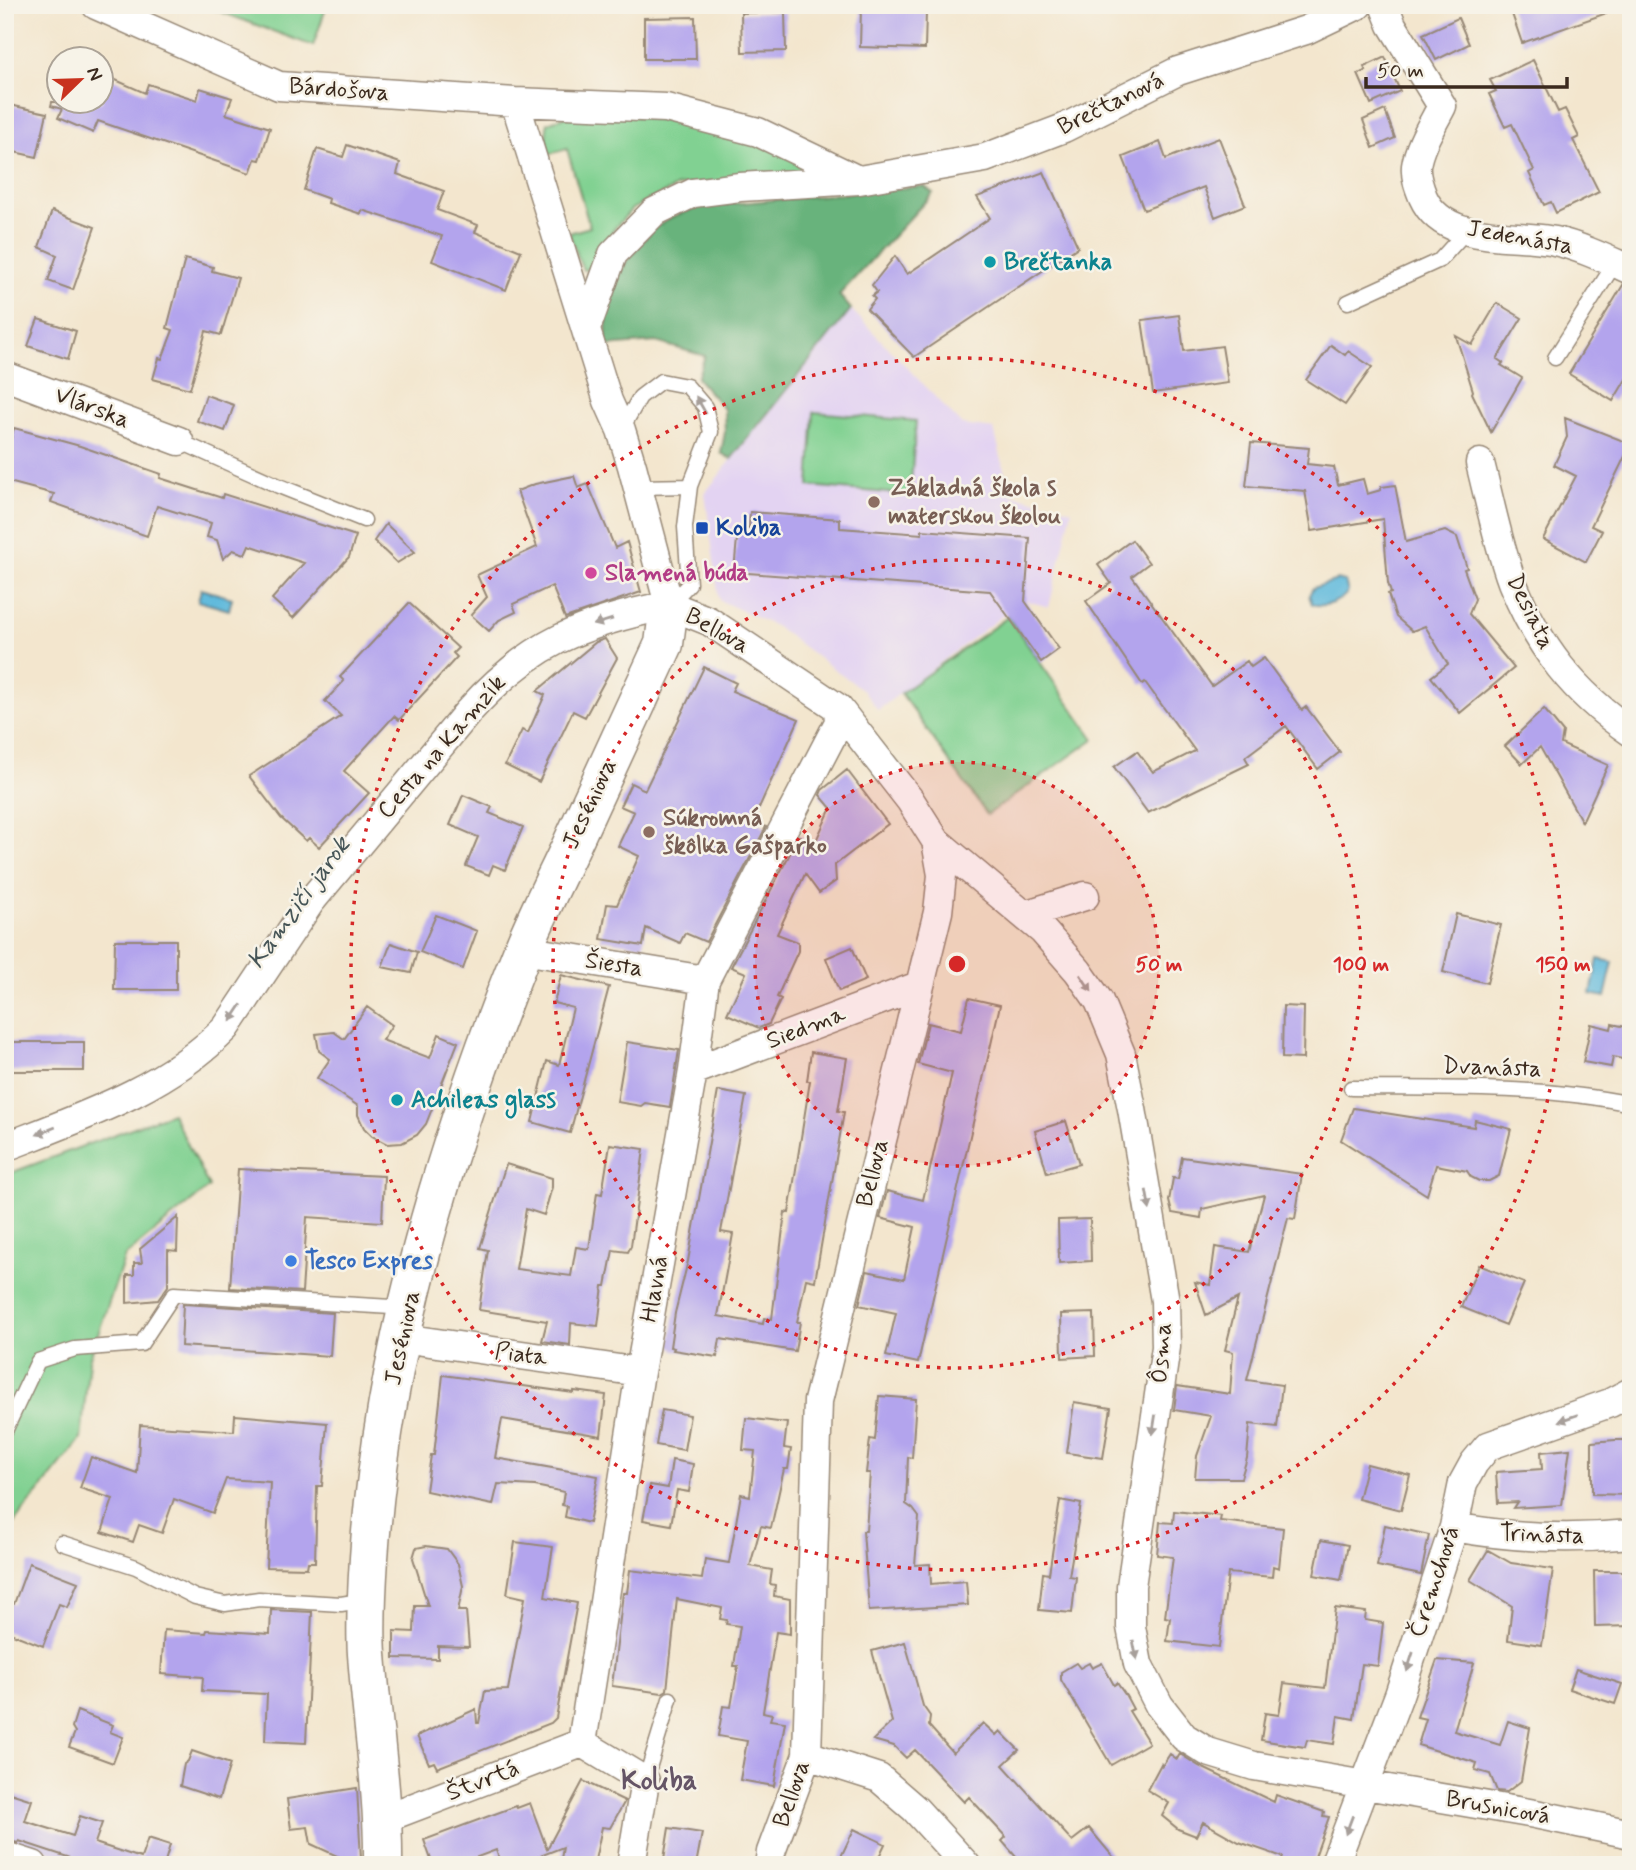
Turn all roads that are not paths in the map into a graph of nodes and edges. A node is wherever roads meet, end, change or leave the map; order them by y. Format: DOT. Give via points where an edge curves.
graph roads {
  1 [pos="96,5"];
  2 [pos="1358,5"];
  3 [pos="1384,5"];
  4 [pos="515,102"];
  5 [pos="859,180"];
  6 [pos="1467,230"];
  7 [pos="1623,266"];
  8 [pos="1348,302"];
  9 [pos="586,329"];
  10 [pos="1555,358"];
  11 [pos="5,376"];
  12 [pos="621,430"];
  13 [pos="179,441"];
  14 [pos="1480,463"];
  15 [pos="690,486"];
  16 [pos="638,487"];
  17 [pos="364,520"];
  18 [pos="669,606"];
  19 [pos="838,708"];
  20 [pos="1631,732"];
  21 [pos="936,841"];
  22 [pos="1084,896"];
  23 [pos="1033,923"];
  24 [pos="523,950"];
  25 [pos="705,980"];
  26 [pos="918,986"];
  27 [pos="693,1071"];
  28 [pos="1351,1088"];
  29 [pos="1631,1104"];
  30 [pos="5,1147"];
  31 [pos="406,1323"];
  32 [pos="640,1372"];
  33 [pos="1631,1392"];
  34 [pos="5,1431"];
  35 [pos="1454,1527"];
  36 [pos="1631,1534"];
  37 [pos="62,1543"];
  38 [pos="368,1599"];
  39 [pos="670,1699"];
  40 [pos="582,1743"];
  41 [pos="807,1755"];
  42 [pos="645,1781"];
  43 [pos="1364,1786"];
  44 [pos="383,1819"];
  45 [pos="1631,1834"];
  46 [pos="5,1856"];
  47 [pos="33,1865"];
  48 [pos="383,1865"];
  49 [pos="631,1865"];
  50 [pos="769,1865"];
  51 [pos="966,1865"];
  52 [pos="1334,1865"];
  1 -- 4 [label="street, Bárdošova" via="279,86"];
  2 -- 5 [label="street, Brečtanová" via="1306,30 1178,71 1064,128 1005,151 972,162"];
  3 -- 6 [label="street, Jedenásta" via="1442,106 1416,165 1419,186 1434,213"];
  4 -- 5 [label="street" via="666,108 758,132"];
  4 -- 9 [label="street"];
  5 -- 9 [label="street, Brečtanová" via="693,193 653,212 613,254"];
  6 -- 7 [label="street, Jedenásta" via="1555,241"];
  6 -- 8 [label="lane" via="1440,260"];
  7 -- 10 [label="lane"];
  9 -- 12 [label="street"];
  11 -- 13 [label="street, Vlárska"];
  15 -- 12 [label="lane, one-way" via="711,432 705,407 687,386 661,381 640,397"];
  12 -- 16 [label="street"];
  13 -- 17 [label="lane"];
  14 -- 20 [label="street, Desiata" via="1512,580 1530,622 1577,688"];
  15 -- 16 [label="lane"];
  15 -- 18 [label="lane" via="684,527 689,584"];
  16 -- 18 [label="street"];
  18 -- 19 [label="street, Bellova" via="709,621"];
  18 -- 24 [label="street, Jeséniova" via="664,644"];
  18 -- 30 [label="street, Cesta na Kamzík, one-way" via="581,629 520,660 469,710 311,901 213,1042 163,1077"];
  19 -- 21 [label="street, Bellova"];
  19 -- 25 [label="street, Hlavná" via="839,722"];
  21 -- 23 [label="street, Ôsma"];
  21 -- 26 [label="street, Bellova" via="941,893"];
  22 -- 23 [label="street"];
  23 -- 43 [label="street, Ôsma, one-way" via="1099,1001 1121,1054 1165,1301 1166,1347 1131,1586 1131,1627 1138,1664 1159,1705 1184,1737 1208,1752 1278,1772"];
  24 -- 25 [label="street, Šiesta"];
  24 -- 31 [label="street, Jeséniova" via="452,1142"];
  25 -- 27 [label="street, Hlavná"];
  26 -- 27 [label="street, Siedma"];
  26 -- 41 [label="street, Bellova" via="818,1401"];
  27 -- 32 [label="street, Hlavná"];
  28 -- 29 [label="lane, Dvanásta" via="1481,1089 1593,1096"];
  31 -- 32 [label="street, Piata"];
  31 -- 34 [label="lane" via="174,1294 141,1344 75,1349 38,1361"];
  31 -- 38 [label="street, Jeséniova" via="387,1409 372,1518"];
  32 -- 40 [label="street, Hlavná"];
  33 -- 35 [label="street, Čremchová, one-way" via="1488,1446 1463,1483"];
  35 -- 36 [label="street, Trinásta" via="1539,1539"];
  35 -- 43 [label="street, Čremchová, one-way"];
  37 -- 38 [label="lane" via="136,1567 195,1597 225,1604 259,1599 341,1604"];
  38 -- 44 [label="street, Jeséniova" via="367,1650"];
  39 -- 42 [label="lane"];
  40 -- 42 [label="street"];
  40 -- 44 [label="street, Štvrtá"];
  41 -- 50 [label="street, Bellova"];
  41 -- 51 [label="street" via="879,1778"];
  42 -- 49 [label="street"];
  43 -- 45 [label="street, Brusnicová"];
  43 -- 52 [label="street, Čremchová, one-way"];
  44 -- 48 [label="street, Jeséniova"];
  46 -- 47 [label="street"];
}
